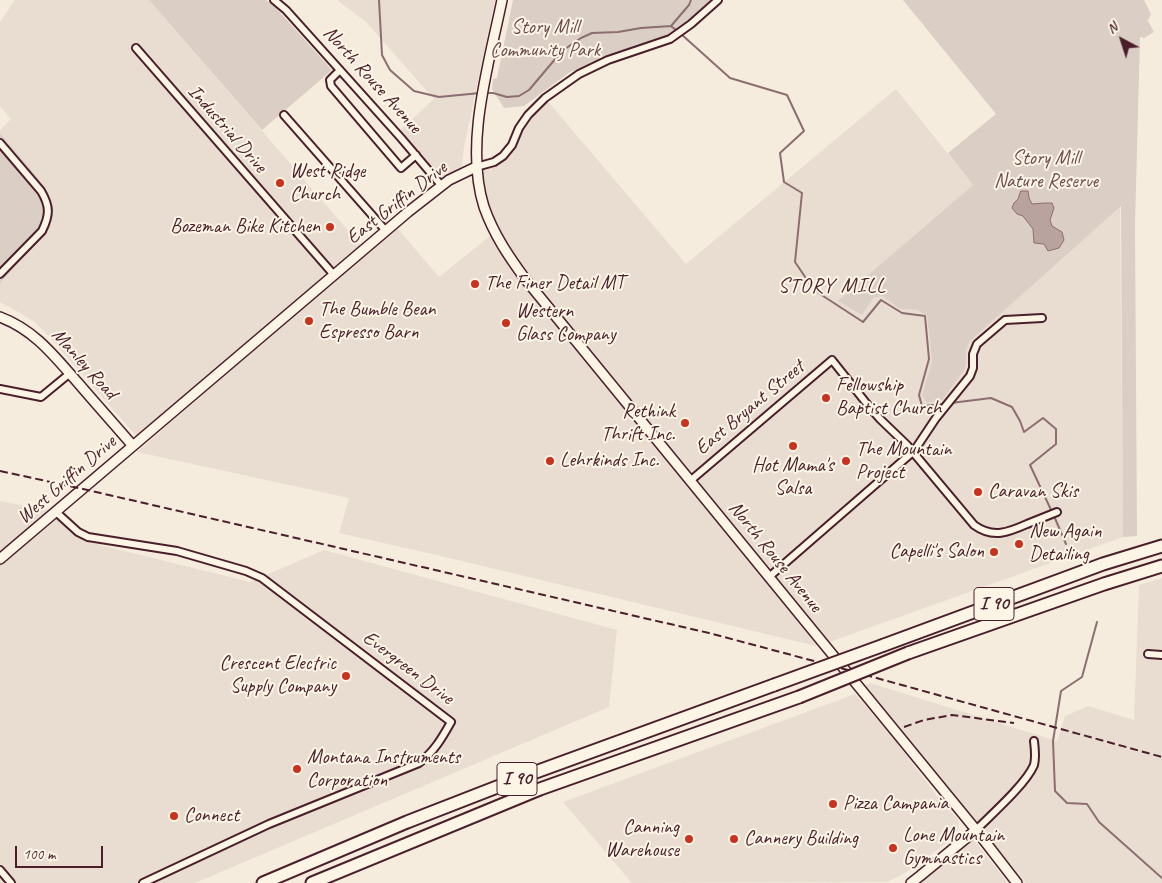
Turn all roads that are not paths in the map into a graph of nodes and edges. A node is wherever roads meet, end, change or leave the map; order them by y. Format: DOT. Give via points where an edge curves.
graph roads {
  1 [pos="274,0"];
  2 [pos="502,0"];
  3 [pos="718,0"];
  4 [pos="136,48"];
  5 [pos="340,70"];
  6 [pos="284,114"];
  7 [pos="0,142"];
  8 [pos="416,155"];
  9 [pos="476,167"];
  10 [pos="441,185"];
  11 [pos="386,231"];
  12 [pos="0,274"];
  13 [pos="334,275"];
  14 [pos="0,317"];
  15 [pos="1042,318"];
  16 [pos="69,374"];
  17 [pos="0,389"];
  18 [pos="133,446"];
  19 [pos="913,452"];
  20 [pos="690,481"];
  21 [pos="56,512"];
  22 [pos="1057,512"];
  23 [pos="1161,546"];
  24 [pos="0,559"];
  25 [pos="1162,566"];
  26 [pos="769,577"];
  27 [pos="1148,654"];
  28 [pos="1162,655"];
  29 [pos="1034,741"];
  30 [pos="976,830"];
  31 [pos="0,870"];
  32 [pos="11,883"];
  33 [pos="143,883"];
  34 [pos="263,883"];
  35 [pos="312,883"];
  36 [pos="910,883"];
  37 [pos="1017,883"];
  1 -- 5 [label="street, North Rouse Avenue"];
  2 -- 9 [label="main road, North Rouse Avenue" via="480,102"];
  3 -- 9 [label="street, East Griffin Drive" via="675,36 608,60 579,74 544,98 528,114 503,156"];
  4 -- 13 [label="street, Industrial Drive"];
  5 -- 8 [label="street, North Rouse Avenue"];
  5 -- 8 [label="street" via="330,80 331,86 401,168"];
  6 -- 11 [label="street"];
  7 -- 12 [label="street" via="42,191 48,214 42,230"];
  8 -- 10 [label="street, North Rouse Avenue"];
  9 -- 10 [label="main road, East Griffin Drive"];
  9 -- 20 [label="main road, North Rouse Avenue" via="485,208 507,253"];
  10 -- 11 [label="main road, East Griffin Drive"];
  11 -- 13 [label="main road, East Griffin Drive"];
  13 -- 18 [label="main road, East Griffin Drive"];
  14 -- 16 [label="main road, Manley Road" via="35,336"];
  15 -- 19 [label="street" via="1005,320 977,344 970,375"];
  16 -- 17 [label="street" via="41,397"];
  16 -- 18 [label="main road, Manley Road"];
  18 -- 21 [label="main road, West Griffin Drive"];
  19 -- 20 [label="street, East Bryant Street" via="867,404 832,360"];
  19 -- 22 [label="street" via="980,530 991,533 1014,530"];
  19 -- 26 [label="street"];
  20 -- 26 [label="main road, North Rouse Avenue"];
  21 -- 24 [label="main road, West Griffin Drive"];
  21 -- 33 [label="street, Evergreen Drive" via="88,537 177,551 262,578 450,722 434,749 419,762 269,824"];
  23 -- 34 [label="highway, I 90, bridge" via="1103,564 515,780"];
  25 -- 35 [label="highway, I 90, bridge" via="908,653 799,697 540,789"];
  26 -- 30 [label="main road, North Rouse Avenue"];
  27 -- 28 [label="street"];
  29 -- 30 [label="street" via="1034,764 1026,777"];
  30 -- 36 [label="main road"];
  30 -- 37 [label="main road, North Rouse Avenue"];
  31 -- 32 [label="street"];
}
